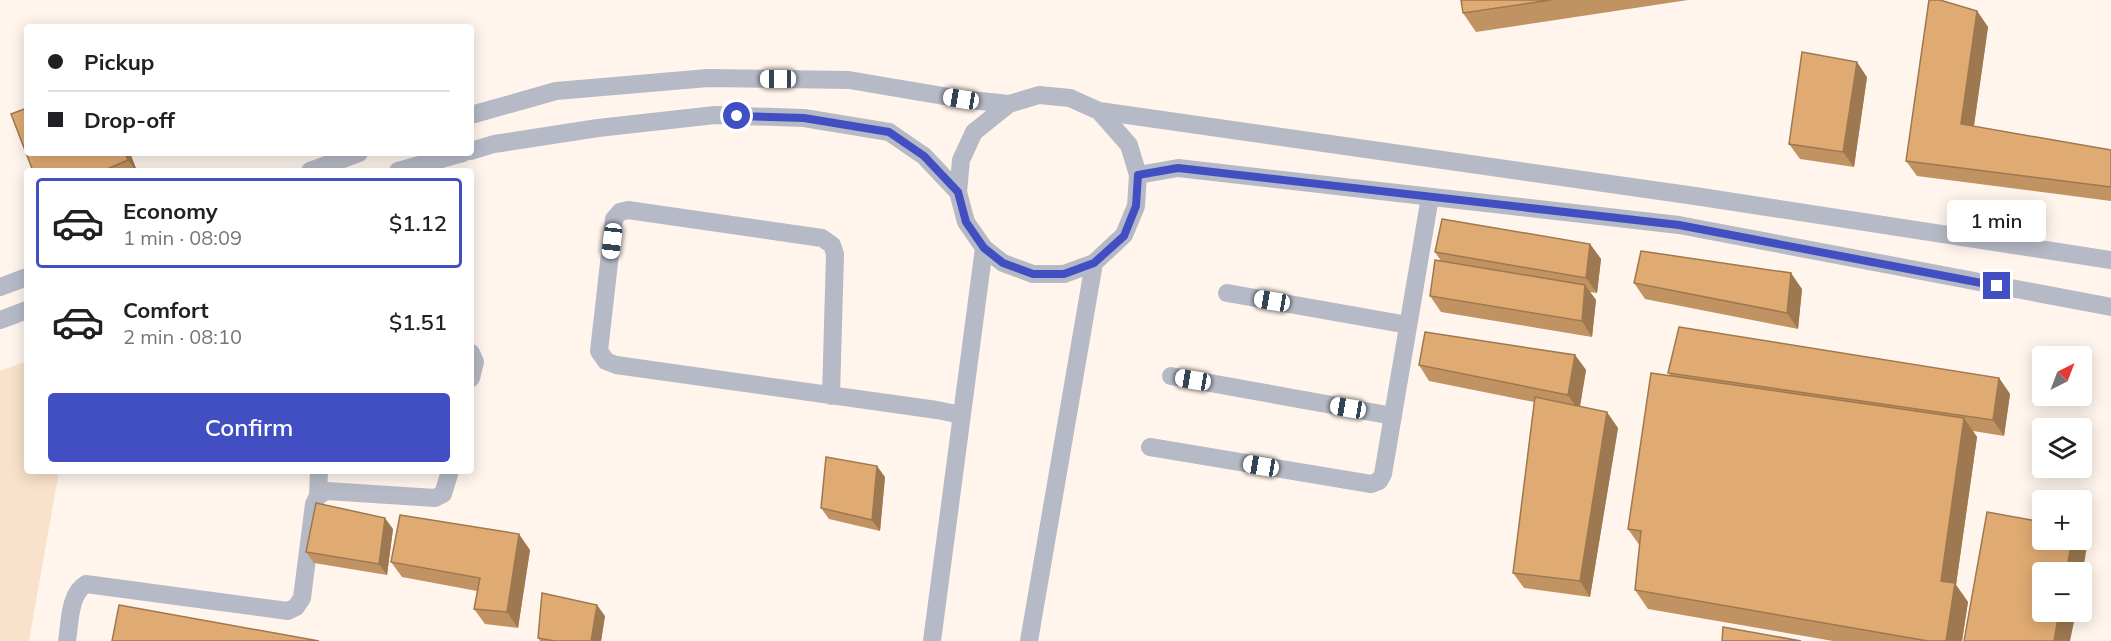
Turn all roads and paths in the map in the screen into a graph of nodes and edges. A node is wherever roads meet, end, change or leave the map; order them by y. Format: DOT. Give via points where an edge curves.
graph roads {
  1 [pos="1009,104"];
  2 [pos="1099,111"];
  3 [pos="474,114"];
  4 [pos="474,150"];
  5 [pos="351,156"];
  6 [pos="452,156"];
  7 [pos="318,168"];
  8 [pos="410,168"];
  9 [pos="1138,175"];
  10 [pos="958,192"];
  11 [pos="1430,197"];
  12 [pos="984,248"];
  13 [pos="2111,260"];
  14 [pos="1094,263"];
  15 [pos="24,278"];
  16 [pos="0,287"];
  17 [pos="1227,293"];
  18 [pos="2111,307"];
  19 [pos="24,311"];
  20 [pos="0,320"];
  21 [pos="1408,325"];
  22 [pos="1171,376"];
  23 [pos="831,396"];
  24 [pos="961,415"];
  25 [pos="1393,416"];
  26 [pos="1150,447"];
  27 [pos="319,474"];
  28 [pos="449,474"];
  29 [pos="318,496"];
  30 [pos="67,641"];
  31 [pos="932,641"];
  32 [pos="1029,641"];
  1 -- 2 [label="street" via="1040,95 1070,98"];
  1 -- 3 [label="street" via="849,80 708,78 556,91"];
  1 -- 10 [label="street" via="975,132 961,160"];
  2 -- 9 [label="street" via="1129,145"];
  2 -- 13 [label="street"];
  4 -- 10 [label="street" via="598,128 715,115 804,118 889,132 924,156"];
  5 -- 7 [label="street"];
  6 -- 8 [label="street"];
  9 -- 11 [label="street" via="1178,168"];
  9 -- 14 [label="street" via="1136,206 1124,236"];
  10 -- 12 [label="street" via="966,222"];
  11 -- 18 [label="street" via="1679,225"];
  11 -- 21 [label="street"];
  12 -- 14 [label="street" via="1003,263 1033,274 1064,274"];
  12 -- 24 [label="street"];
  14 -- 32 [label="street"];
  15 -- 16 [label="street"];
  17 -- 21 [label="street"];
  19 -- 20 [label="street"];
  21 -- 25 [label="street"];
  22 -- 25 [label="street"];
  23 -- 23 [label="street" via="606,361 599,351 614,219 628,210 822,238 832,245 836,254"];
  23 -- 24 [label="street"];
  24 -- 31 [label="street"];
  25 -- 26 [label="street" via="1383,474 1371,484"];
  27 -- 29 [label="street"];
  28 -- 29 [label="street" via="443,494 435,498 327,491"];
  29 -- 30 [label="street" via="302,598 296,607 288,611 86,584 75,596"];
}
